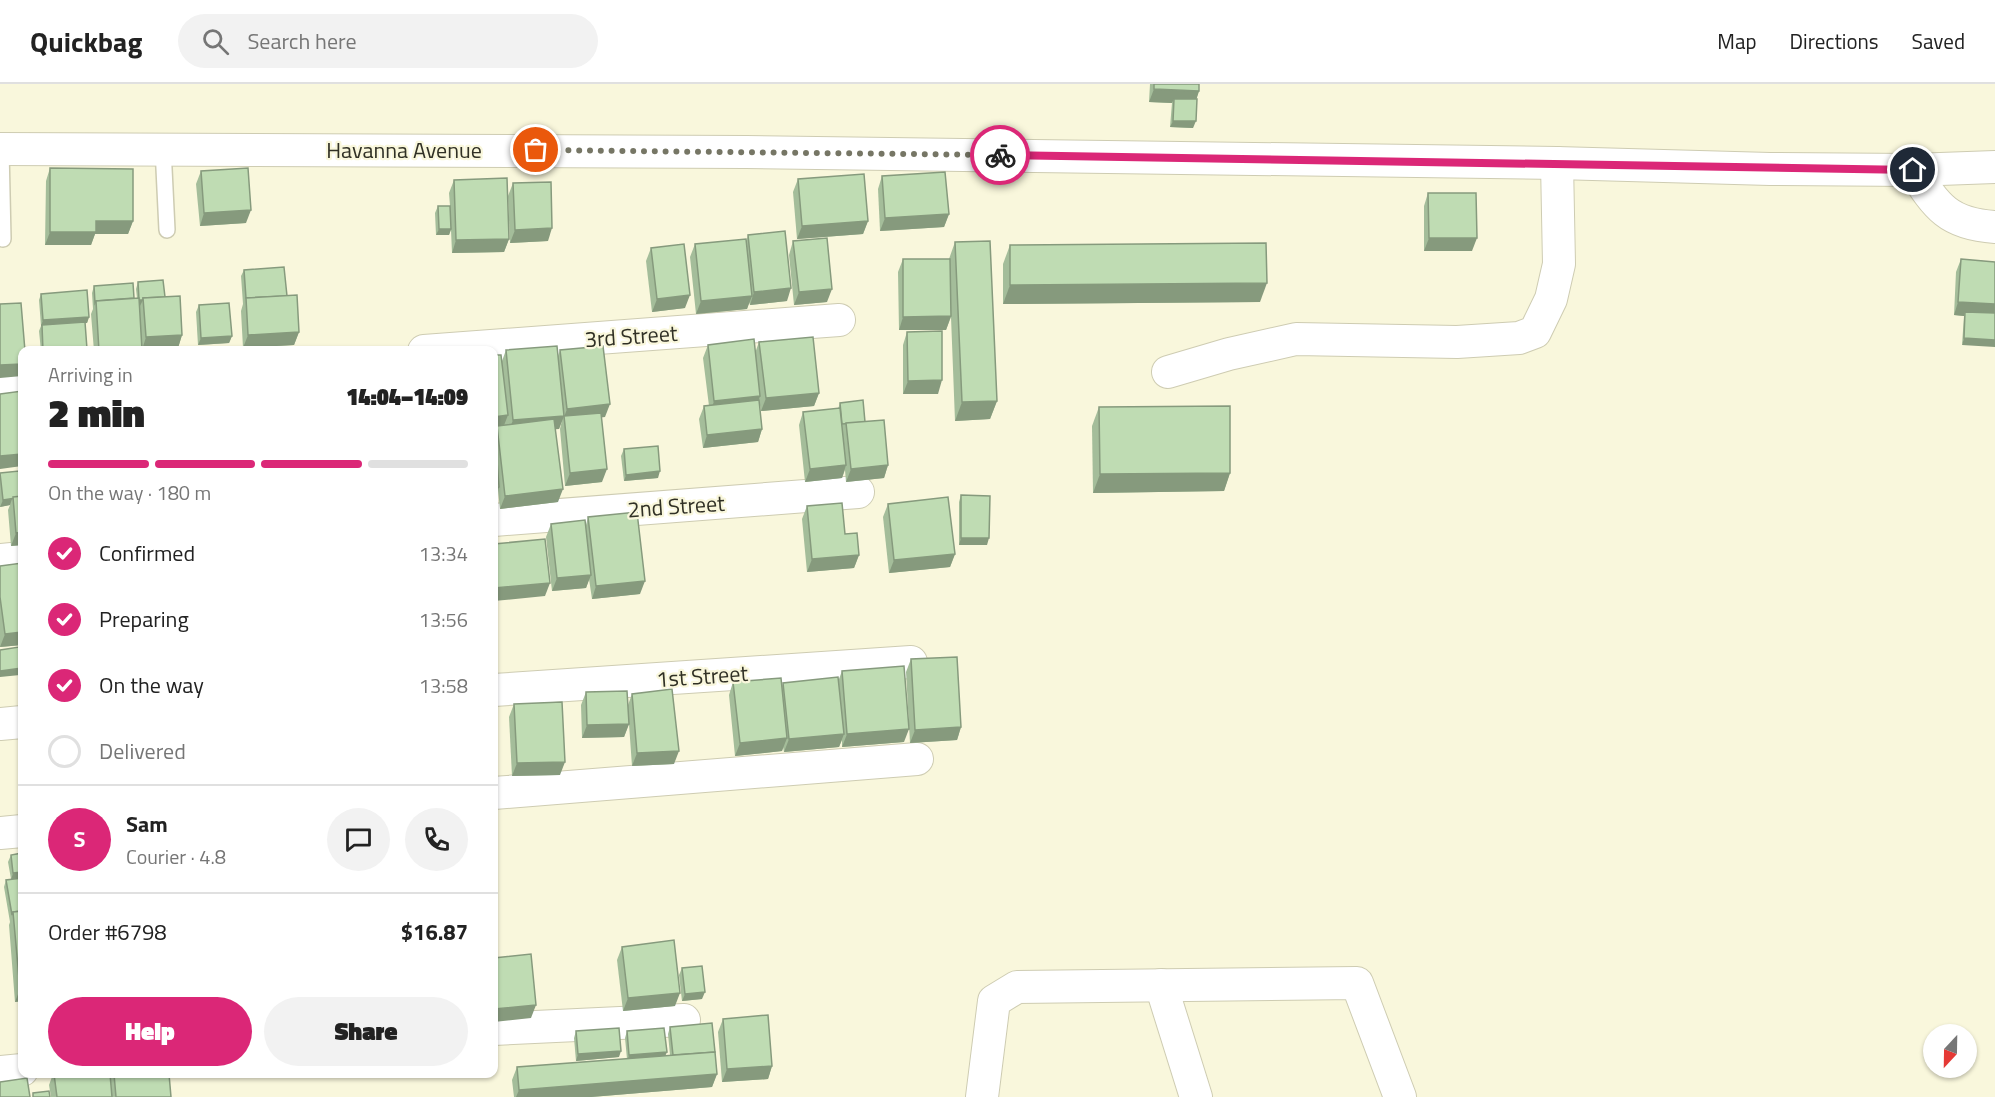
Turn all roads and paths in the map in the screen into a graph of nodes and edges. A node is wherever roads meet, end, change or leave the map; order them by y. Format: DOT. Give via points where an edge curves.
graph roads {
  1 [pos="163,148"];
  2 [pos="0,149"];
  3 [pos="1557,163"];
  4 [pos="1995,167"];
  5 [pos="1913,170"];
  6 [pos="1995,226"];
  7 [pos="167,230"];
  8 [pos="3,239"];
  9 [pos="839,320"];
  10 [pos="491,346"];
  11 [pos="1168,372"];
  12 [pos="18,381"];
  13 [pos="0,382"];
  14 [pos="858,492"];
  15 [pos="498,520"];
  16 [pos="18,558"];
  17 [pos="0,560"];
  18 [pos="911,662"];
  19 [pos="498,690"];
  20 [pos="18,722"];
  21 [pos="0,724"];
  22 [pos="917,759"];
  23 [pos="498,794"];
  24 [pos="18,831"];
  25 [pos="0,833"];
  26 [pos="1161,985"];
  27 [pos="684,1020"];
  28 [pos="498,1029"];
  29 [pos="18,1070"];
  30 [pos="0,1072"];
  31 [pos="982,1097"];
  32 [pos="1196,1097"];
  33 [pos="1401,1097"];
  1 -- 2 [label="street, Havanna Avenue"];
  1 -- 3 [label="street, Havanna Avenue"];
  1 -- 7 [label="lane"];
  2 -- 8 [label="lane"];
  3 -- 5 [label="street, Havanna Avenue"];
  3 -- 11 [label="street" via="1559,264 1551,298 1535,332 1519,338 1457,342 1296,339"];
  4 -- 5 [label="street, Havanna Avenue"];
  5 -- 6 [label="street" via="1935,204 1955,218"];
  9 -- 10 [label="street, 3rd Street"];
  12 -- 13 [label="street"];
  14 -- 15 [label="street, 2nd Street"];
  16 -- 17 [label="street"];
  18 -- 19 [label="street, 1st Street"];
  20 -- 21 [label="street"];
  22 -- 23 [label="street"];
  24 -- 25 [label="street"];
  26 -- 31 [label="street" via="1017,987 994,1001"];
  26 -- 32 [label="street"];
  26 -- 33 [label="street" via="1357,983"];
  27 -- 28 [label="street"];
  29 -- 30 [label="street"];
}
